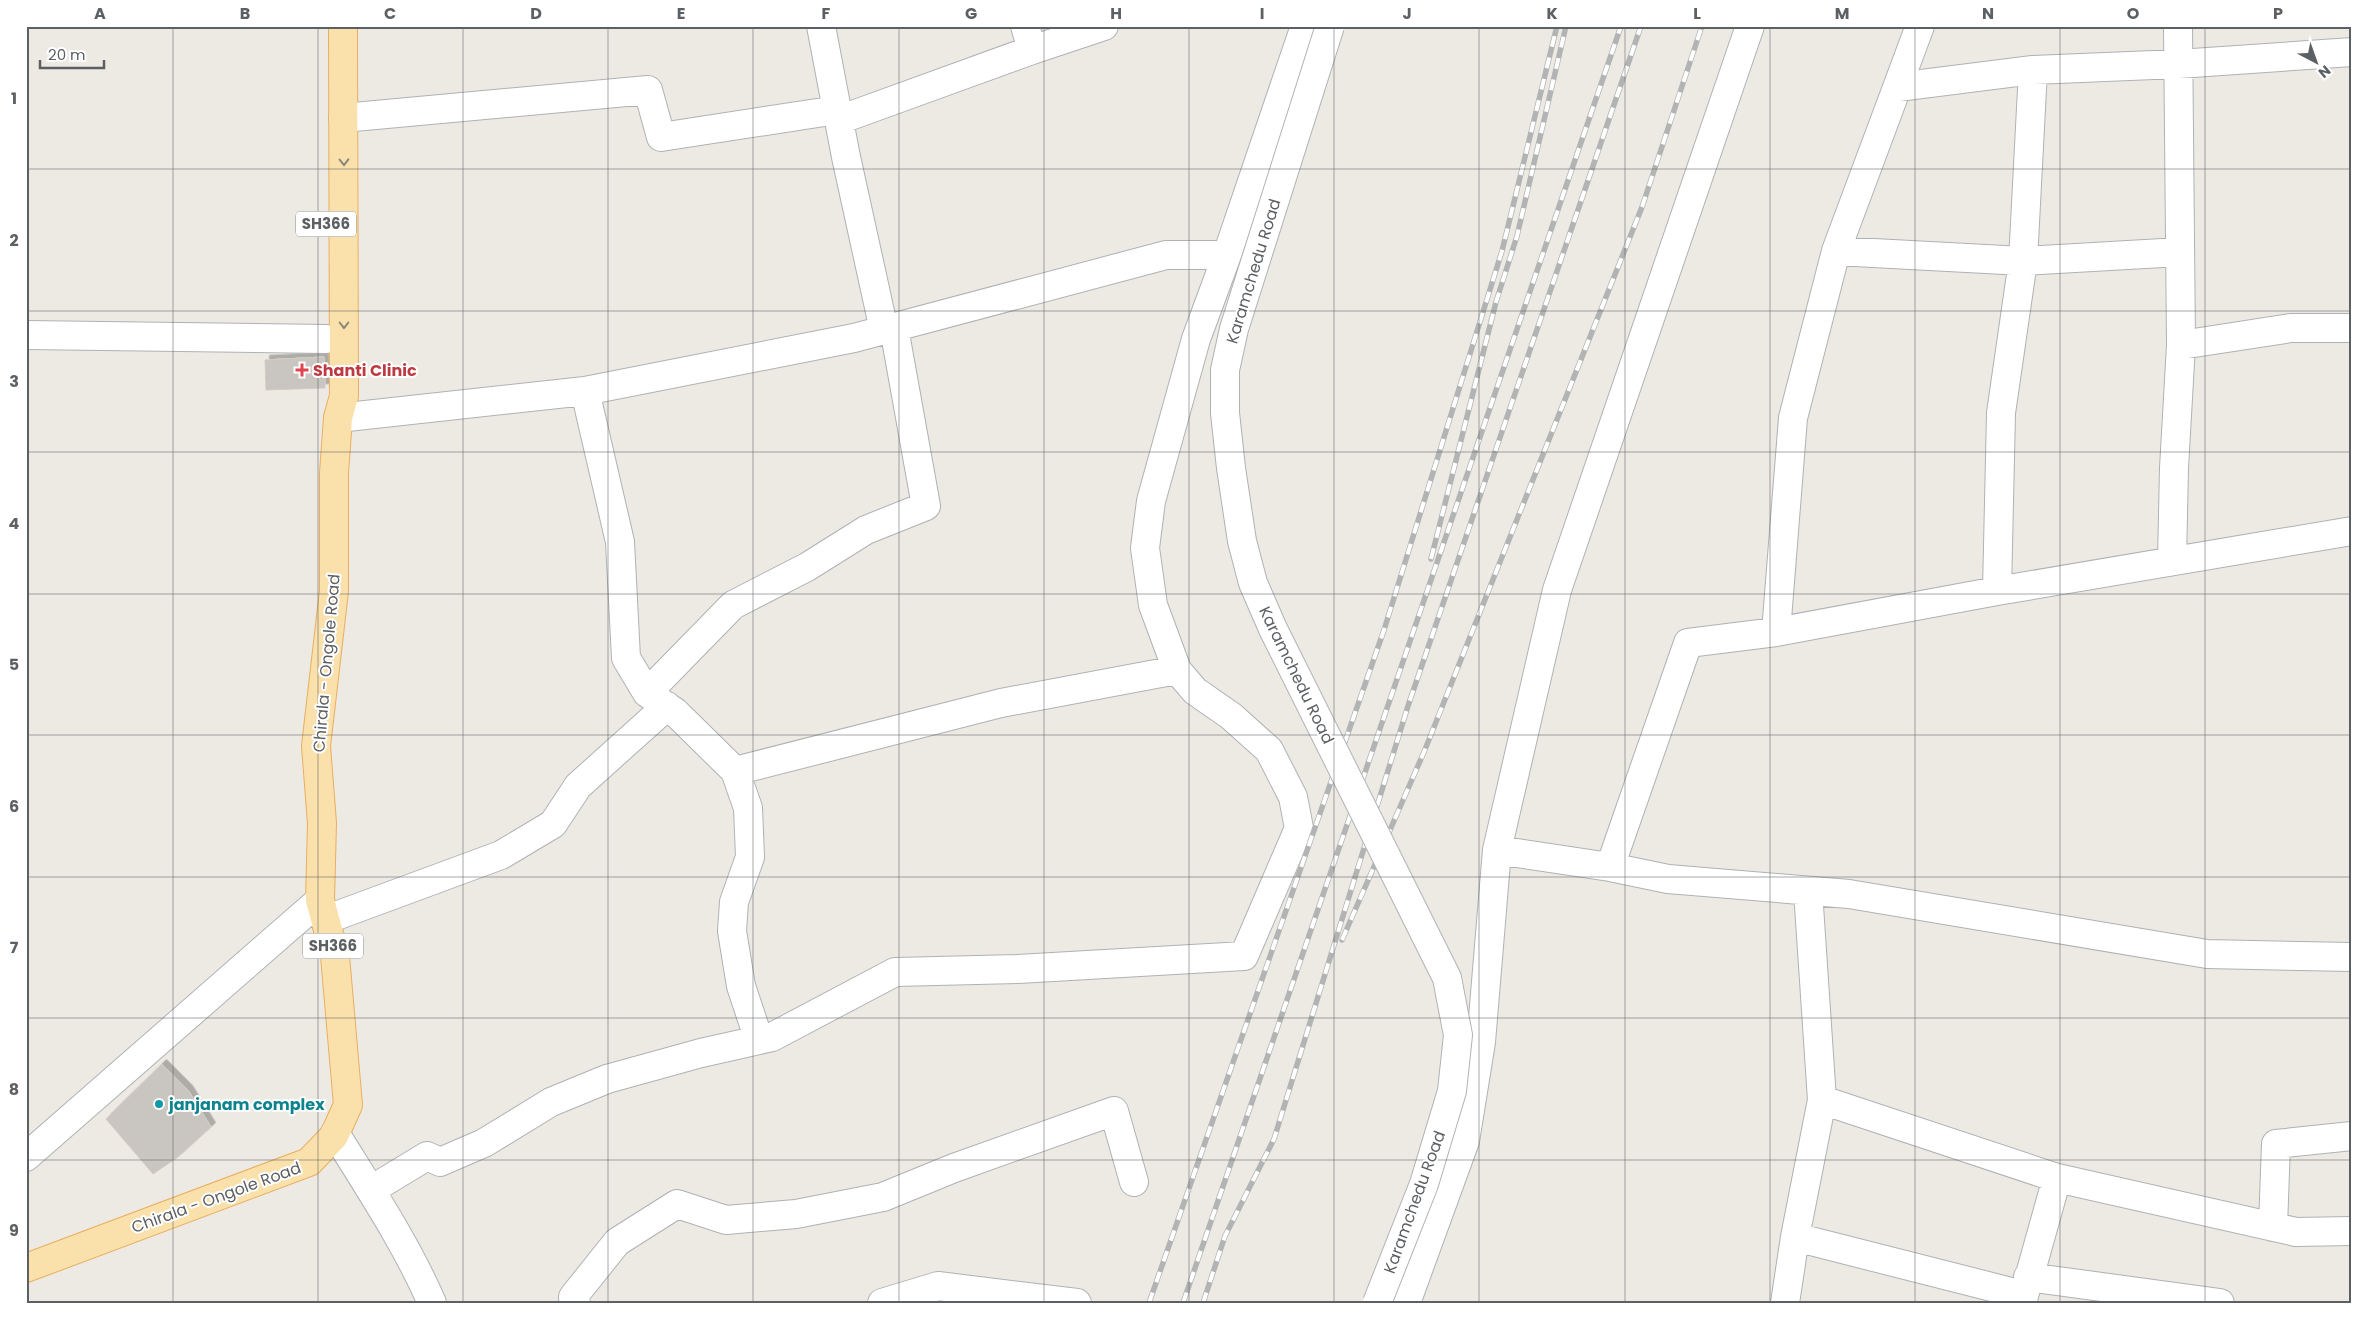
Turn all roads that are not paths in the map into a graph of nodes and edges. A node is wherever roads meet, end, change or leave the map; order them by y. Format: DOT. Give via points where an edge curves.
graph roads {
  1 [pos="326,26"];
  2 [pos="343,26"];
  3 [pos="821,26"];
  4 [pos="1104,26"];
  5 [pos="1305,26"];
  6 [pos="1330,26"];
  7 [pos="1750,26"];
  8 [pos="1920,26"];
  9 [pos="2178,26"];
  10 [pos="1029,38"];
  11 [pos="2352,52"];
  12 [pos="2178,64"];
  13 [pos="2033,70"];
  14 [pos="1898,87"];
  15 [pos="838,115"];
  16 [pos="343,118"];
  17 [pos="1836,251"];
  18 [pos="2180,252"];
  19 [pos="1226,255"];
  20 [pos="2023,261"];
  21 [pos="2352,328"];
  22 [pos="889,329"];
  23 [pos="26,335"];
  24 [pos="326,339"];
  25 [pos="2180,345"];
  26 [pos="585,391"];
  27 [pos="338,418"];
  28 [pos="2352,531"];
  29 [pos="2172,561"];
  30 [pos="1997,591"];
  31 [pos="1776,632"];
  32 [pos="1177,670"];
  33 [pos="657,700"];
  34 [pos="735,772"];
  35 [pos="1497,850"];
  36 [pos="1610,867"];
  37 [pos="1808,891"];
  38 [pos="322,910"];
  39 [pos="2352,957"];
  40 [pos="759,1040"];
  41 [pos="1822,1100"];
  42 [pos="335,1133"];
  43 [pos="2352,1136"];
  44 [pos="26,1157"];
  45 [pos="2057,1178"];
  46 [pos="1134,1182"];
  47 [pos="371,1190"];
  48 [pos="2273,1226"];
  49 [pos="2352,1231"];
  50 [pos="1795,1237"];
  51 [pos="26,1268"];
  52 [pos="2024,1291"];
  53 [pos="432,1303"];
  54 [pos="576,1303"];
  55 [pos="882,1303"];
  56 [pos="1077,1303"];
  57 [pos="1378,1303"];
  58 [pos="1406,1303"];
  59 [pos="1785,1303"];
  60 [pos="2220,1303"];
  1 -- 24 [label="main road, SH366"];
  2 -- 16 [label="main road, Chirala - Ongole Road / SH366"];
  3 -- 15 [label="street"];
  4 -- 10 [label="street"];
  5 -- 19 [label="street"];
  6 -- 57 [label="street, Karamchedu Road, bridge" via="1234,329 1225,370 1225,414 1242,541 1253,583 1447,978 1458,1035 1452,1091 1427,1175"];
  7 -- 35 [label="street" via="1557,590"];
  8 -- 14 [label="street"];
  9 -- 12 [label="street"];
  10 -- 15 [label="street"];
  11 -- 12 [label="street"];
  12 -- 13 [label="street"];
  12 -- 18 [label="street"];
  13 -- 14 [label="street"];
  13 -- 20 [label="street"];
  14 -- 17 [label="street"];
  15 -- 16 [label="street" via="661,137 648,90"];
  15 -- 22 [label="street"];
  16 -- 27 [label="main road, Chirala - Ongole Road / SH366, one-way" via="344,396"];
  17 -- 20 [label="street"];
  17 -- 31 [label="street" via="1793,418"];
  18 -- 20 [label="street"];
  18 -- 25 [label="street"];
  19 -- 22 [label="street" via="1166,255"];
  19 -- 32 [label="street" via="1196,339 1151,501 1145,548 1154,605"];
  20 -- 30 [label="street" via="2000,413"];
  21 -- 25 [label="street" via="2291,328"];
  22 -- 26 [label="street"];
  22 -- 33 [label="street" via="926,506 866,530 807,567 733,605"];
  23 -- 24 [label="street"];
  24 -- 27 [label="main road, SH366" via="326,396"];
  25 -- 29 [label="street"];
  26 -- 27 [label="street"];
  26 -- 33 [label="street" via="620,542 626,658"];
  27 -- 38 [label="main road, Chirala - Ongole Road / SH366" via="334,472 334,591 316,746 322,823"];
  28 -- 29 [label="street"];
  29 -- 30 [label="street"];
  30 -- 31 [label="street"];
  31 -- 36 [label="street" via="1688,643"];
  32 -- 34 [label="street" via="1002,703"];
  32 -- 40 [label="street" via="1195,691 1231,716 1269,750 1293,796 1299,828 1244,956 1018,969 895,972 772,1037"];
  33 -- 34 [label="street"];
  33 -- 38 [label="street" via="578,786 553,824 501,855"];
  34 -- 40 [label="street" via="748,808 750,857 734,902 732,930 741,986"];
  35 -- 36 [label="street"];
  35 -- 58 [label="street" via="1482,1042 1465,1141"];
  36 -- 37 [label="street" via="1668,879"];
  37 -- 39 [label="street" via="1849,894 2207,954"];
  37 -- 41 [label="street"];
  38 -- 42 [label="main road, Chirala - Ongole Road / SH366" via="335,956 348,1105"];
  38 -- 44 [label="street"];
  40 -- 47 [label="street" via="607,1079 551,1102 484,1143 440,1162 427,1156"];
  41 -- 45 [label="street"];
  41 -- 50 [label="street"];
  42 -- 47 [label="street"];
  42 -- 51 [label="main road, Chirala - Ongole Road / SH366" via="309,1162"];
  43 -- 48 [label="street" via="2276,1144"];
  45 -- 48 [label="street"];
  45 -- 52 [label="street"];
  46 -- 54 [label="street" via="1114,1111 883,1197 796,1214 726,1220 677,1204 617,1242 573,1297"];
  47 -- 53 [label="street" via="421,1277"];
  48 -- 49 [label="street" via="2296,1232"];
  50 -- 52 [label="street"];
  50 -- 59 [label="street"];
  52 -- 60 [label="street"];
  55 -- 56 [label="street" via="938,1286"];
}
